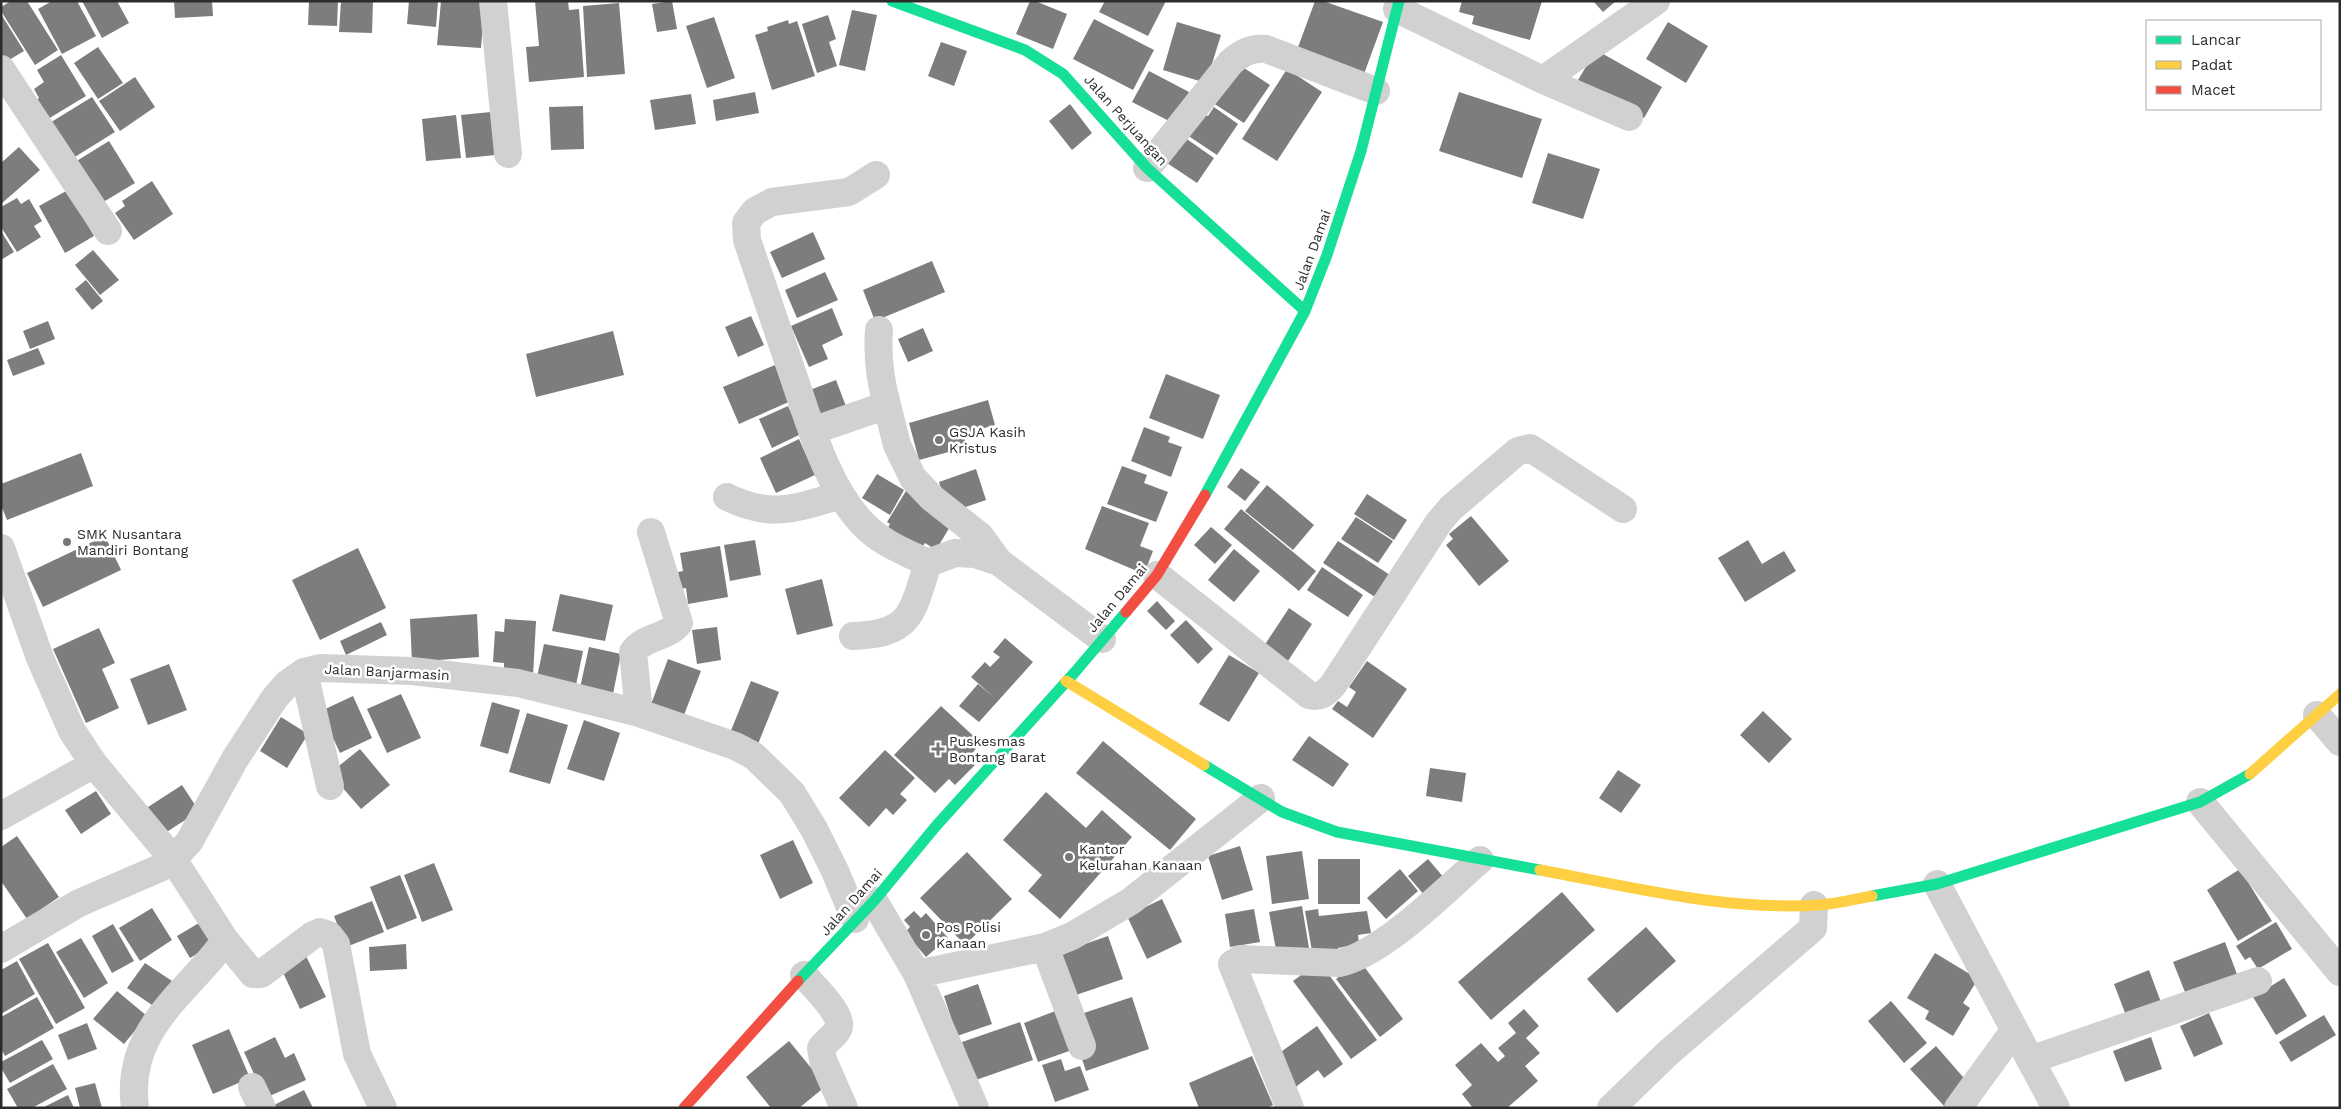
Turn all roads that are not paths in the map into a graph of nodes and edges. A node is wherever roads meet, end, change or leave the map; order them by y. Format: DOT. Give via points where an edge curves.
graph roads {
  1 [pos="493,1"];
  2 [pos="892,1"];
  3 [pos="1656,1"];
  4 [pos="1398,5"];
  5 [pos="1,69"];
  6 [pos="1543,80"];
  7 [pos="1376,91"];
  8 [pos="1629,117"];
  9 [pos="508,154"];
  10 [pos="1147,168"];
  11 [pos="876,174"];
  12 [pos="108,231"];
  13 [pos="1305,310"];
  14 [pos="879,330"];
  15 [pos="887,405"];
  16 [pos="812,431"];
  17 [pos="841,495"];
  18 [pos="727,496"];
  19 [pos="1624,509"];
  20 [pos="651,532"];
  21 [pos="1,548"];
  22 [pos="999,562"];
  23 [pos="928,563"];
  24 [pos="1157,575"];
  25 [pos="853,636"];
  26 [pos="1096,647"];
  27 [pos="304,672"];
  28 [pos="1066,681"];
  29 [pos="2340,694"];
  30 [pos="639,713"];
  31 [pos="2317,716"];
  32 [pos="2340,742"];
  33 [pos="94,764"];
  34 [pos="330,786"];
  35 [pos="1261,798"];
  36 [pos="2200,802"];
  37 [pos="1,816"];
  38 [pos="174,859"];
  39 [pos="1480,860"];
  40 [pos="1937,884"];
  41 [pos="1814,905"];
  42 [pos="864,910"];
  43 [pos="227,944"];
  44 [pos="1045,947"];
  45 [pos="1,949"];
  46 [pos="2340,972"];
  47 [pos="917,974"];
  48 [pos="804,976"];
  49 [pos="2258,981"];
  50 [pos="2014,1031"];
  51 [pos="1082,1046"];
  52 [pos="2030,1060"];
  53 [pos="135,1108"];
  54 [pos="382,1108"];
  55 [pos="684,1108"];
  56 [pos="844,1108"];
  57 [pos="975,1108"];
  58 [pos="1290,1108"];
  59 [pos="1610,1108"];
  60 [pos="1958,1108"];
  61 [pos="2056,1108"];
  1 -- 9 [label="street"];
  2 -- 10 [label="street, Jalan Perjuangan" via="1025,50 1063,74"];
  3 -- 6 [label="street"];
  4 -- 6 [label="street"];
  4 -- 7 [label="street, Jalan Damai"];
  5 -- 12 [label="street"];
  6 -- 8 [label="street"];
  7 -- 10 [label="street" via="1253,48 1231,62"];
  7 -- 13 [label="street, Jalan Damai" via="1342,212"];
  10 -- 13 [label="street, Jalan Perjuangan"];
  11 -- 16 [label="street" via="849,192 772,202 755,210 746,223 747,240"];
  13 -- 24 [label="street, Jalan Damai" via="1190,523"];
  14 -- 15 [label="street" via="879,371"];
  15 -- 16 [label="street"];
  15 -- 22 [label="street" via="897,445 913,478 932,498 974,530"];
  16 -- 17 [label="street"];
  17 -- 18 [label="street" via="774,511 745,506"];
  17 -- 23 [label="street" via="877,537"];
  19 -- 24 [label="street" via="1530,448 1518,451 1439,522 1333,685 1322,695 1315,696 1309,695"];
  20 -- 30 [label="street" via="679,623 675,628 641,643 633,652"];
  21 -- 33 [label="street" via="43,666 72,731"];
  22 -- 23 [label="street" via="955,552"];
  22 -- 26 [label="street"];
  23 -- 25 [label="street" via="909,616 896,629 875,635"];
  24 -- 26 [label="street, Jalan Damai"];
  26 -- 28 [label="street, Jalan Damai"];
  27 -- 30 [label="street, Jalan Banjarmasin" via="343,667 508,682"];
  27 -- 34 [label="street"];
  27 -- 38 [label="street, Jalan Banjarmasin" via="274,699 235,759 189,842"];
  28 -- 35 [label="street"];
  28 -- 42 [label="street, Jalan Damai"];
  29 -- 31 [label="street"];
  30 -- 42 [label="street, Jalan Banjarmasin" via="745,751 792,793 848,898"];
  31 -- 32 [label="street"];
  31 -- 36 [label="street" via="2245,778"];
  33 -- 37 [label="street"];
  33 -- 38 [label="street"];
  35 -- 39 [label="street" via="1282,812 1336,832"];
  35 -- 44 [label="street" via="1131,901 1072,936"];
  36 -- 40 [label="street"];
  36 -- 46 [label="street"];
  38 -- 43 [label="street"];
  38 -- 45 [label="street, Jalan Banjarmasin" via="80,902"];
  39 -- 41 [label="street" via="1694,899 1778,906"];
  39 -- 58 [label="street" via="1388,939 1352,960 1340,963 1240,958 1232,964"];
  40 -- 41 [label="street"];
  40 -- 50 [label="street"];
  41 -- 59 [label="street" via="1813,928 1668,1053"];
  42 -- 47 [label="street"];
  42 -- 48 [label="street, Jalan Damai"];
  43 -- 53 [label="street" via="175,999 146,1037 136,1066"];
  43 -- 54 [label="street" via="253,974 260,974 320,932 329,935 336,944 357,1054"];
  44 -- 47 [label="street"];
  44 -- 51 [label="street"];
  47 -- 57 [label="street"];
  48 -- 55 [label="street, Jalan Damai"];
  48 -- 56 [label="street" via="836,1012 839,1020 838,1029 821,1048"];
  49 -- 52 [label="street"];
  50 -- 52 [label="street"];
  50 -- 60 [label="street"];
  52 -- 61 [label="street"];
}
